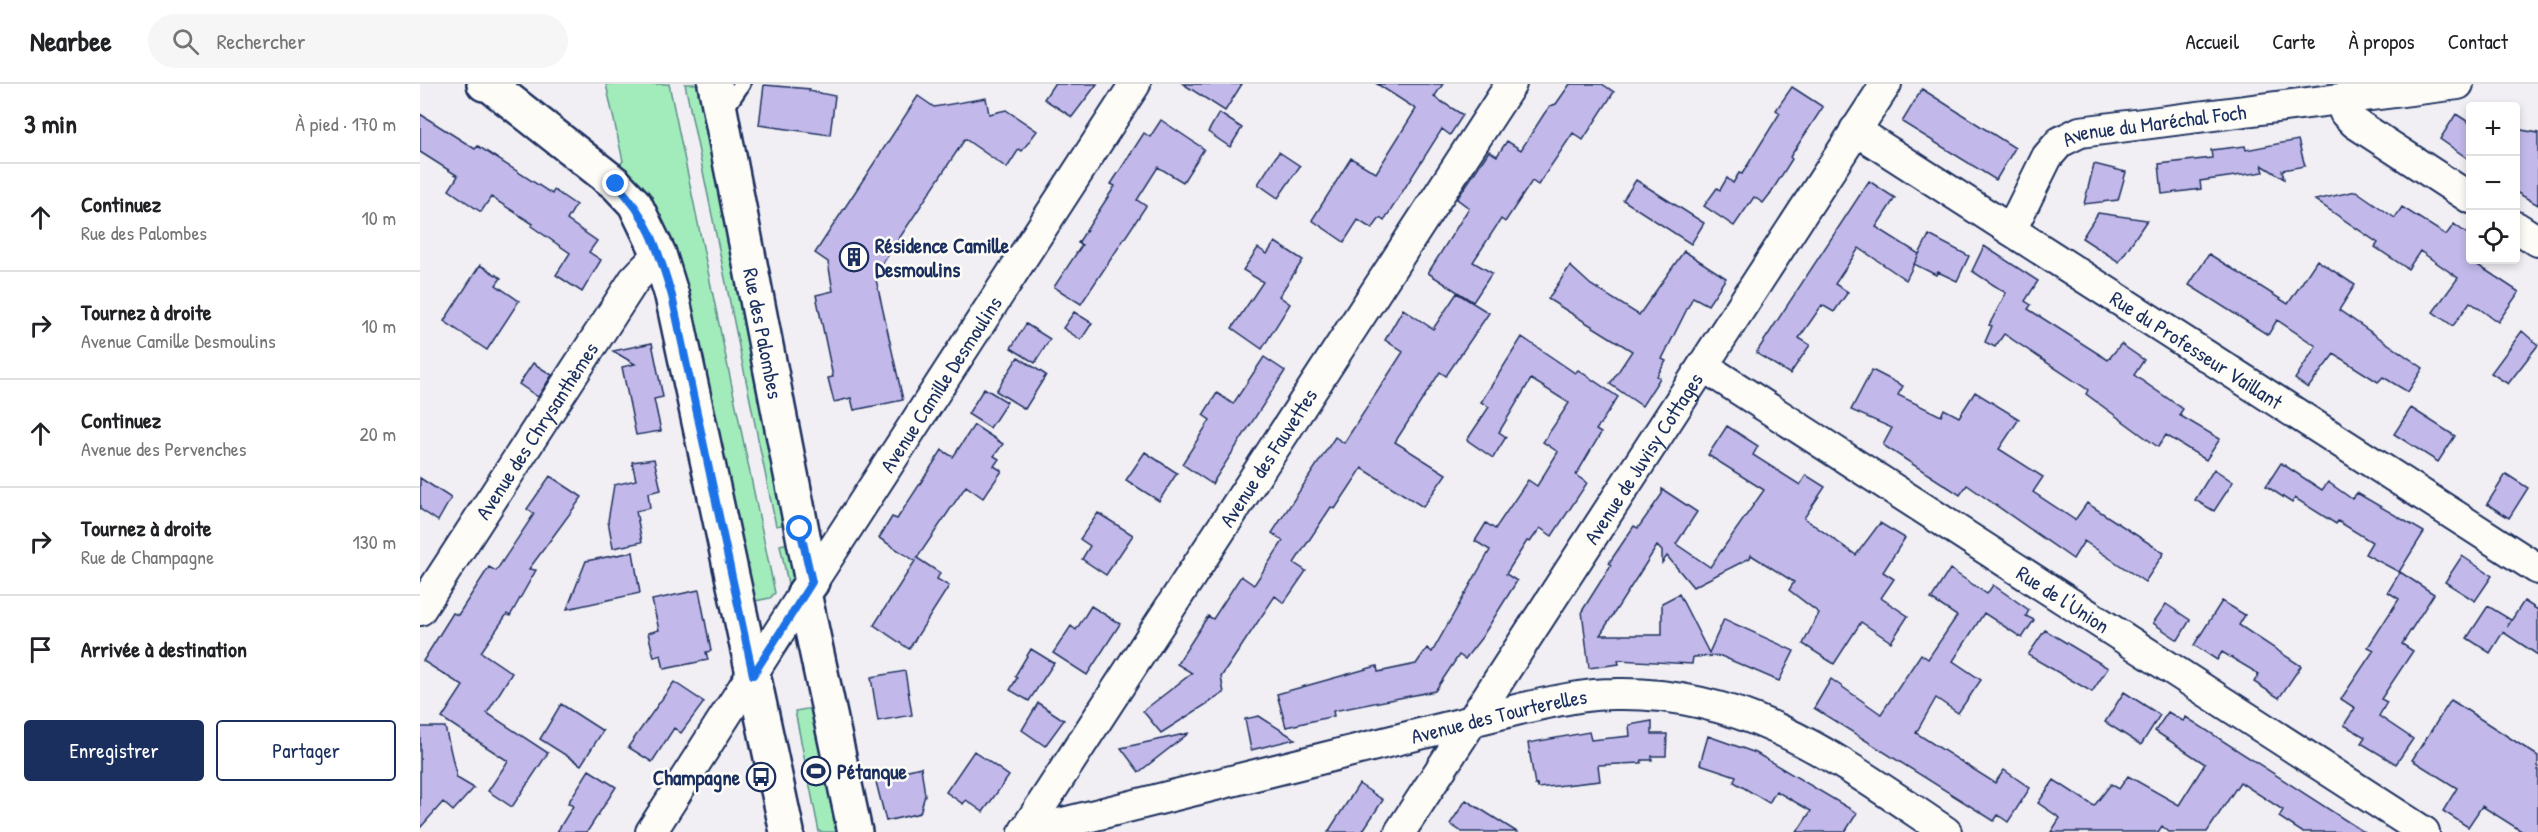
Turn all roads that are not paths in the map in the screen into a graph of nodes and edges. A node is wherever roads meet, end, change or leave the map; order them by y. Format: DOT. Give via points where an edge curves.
graph roads {
  1 [pos="484,84"];
  2 [pos="715,84"];
  3 [pos="742,84"];
  4 [pos="1135,84"];
  5 [pos="1511,84"];
  6 [pos="1886,84"];
  7 [pos="2458,84"];
  8 [pos="2340,100"];
  9 [pos="720,117"];
  10 [pos="1855,130"];
  11 [pos="2466,195"];
  12 [pos="2011,230"];
  13 [pos="2520,230"];
  14 [pos="2538,242"];
  15 [pos="659,254"];
  16 [pos="1703,366"];
  17 [pos="2538,569"];
  18 [pos="808,587"];
  19 [pos="420,610"];
  20 [pos="753,675"];
  21 [pos="1471,723"];
  22 [pos="651,832"];
  23 [pos="786,832"];
  24 [pos="855,832"];
  25 [pos="1026,832"];
  26 [pos="1400,832"];
  27 [pos="1946,832"];
  28 [pos="2424,832"];
  1 -- 15 [label="street" via="616,184 642,214"];
  2 -- 9 [label="street, Rue des Palombes"];
  3 -- 9 [label="lane"];
  4 -- 18 [label="street, Avenue Camille Desmoulins"];
  5 -- 25 [label="street, Avenue des Fauvettes"];
  6 -- 10 [label="street, Avenue de Juvisy Cottages"];
  7 -- 8 [label="street, Avenue du Maréchal Foch"];
  8 -- 11 [label="street" via="2355,123"];
  8 -- 12 [label="street, Avenue du Maréchal Foch" via="2080,132 2060,142 2047,157"];
  9 -- 18 [label="street, Rue des Palombes"];
  10 -- 12 [label="street, Rue du Professeur Vaillant"];
  10 -- 16 [label="street, Avenue de Juvisy Cottages"];
  12 -- 17 [label="street, Rue du Professeur Vaillant"];
  13 -- 14 [label="street"];
  15 -- 19 [label="street, Avenue des Chrysanthèmes" via="634,280"];
  15 -- 20 [label="street" via="672,296"];
  16 -- 21 [label="street, Avenue de Juvisy Cottages"];
  16 -- 28 [label="street, Rue de l'Union"];
  18 -- 20 [label="street, Avenue Camille Desmoulins"];
  18 -- 24 [label="street, Rue des Palombes"];
  20 -- 22 [label="street, Avenue Camille Desmoulins"];
  20 -- 23 [label="street"];
  21 -- 25 [label="street, Avenue des Tourterelles"];
  21 -- 26 [label="street, Avenue de Juvisy Cottages"];
  21 -- 27 [label="street, Avenue des Tourterelles" via="1568,699 1614,694 1663,695 1719,705 1775,726 1818,749"];
}
